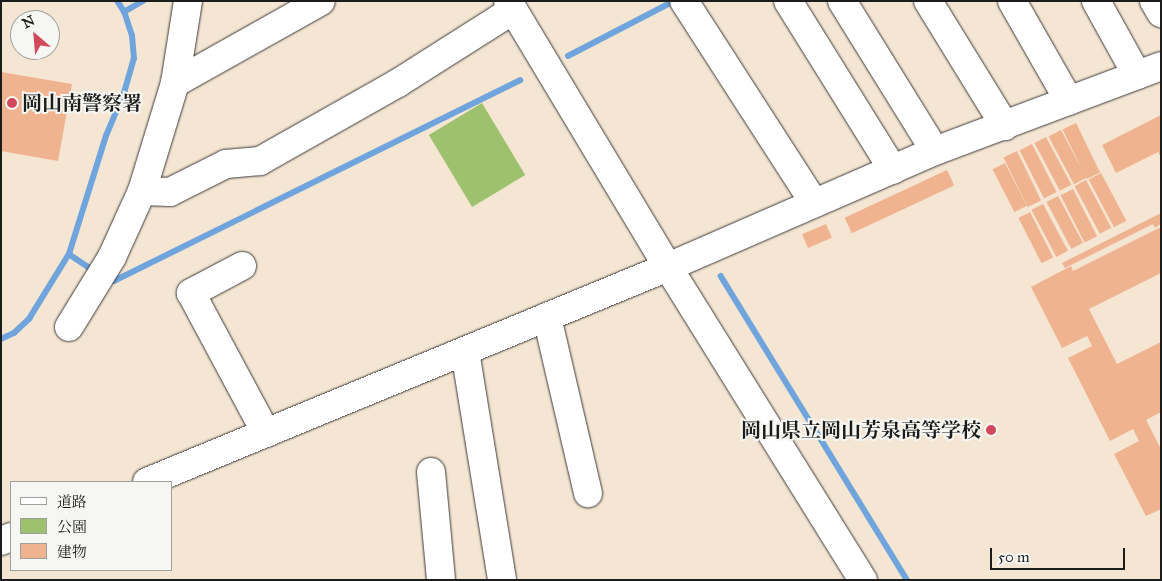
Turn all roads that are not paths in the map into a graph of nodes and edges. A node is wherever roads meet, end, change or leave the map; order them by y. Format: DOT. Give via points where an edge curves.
graph roads {
  1 [pos="188,1"];
  2 [pos="321,1"];
  3 [pos="684,1"];
  4 [pos="788,1"];
  5 [pos="842,1"];
  6 [pos="928,1"];
  7 [pos="1012,1"];
  8 [pos="1096,1"];
  9 [pos="1154,1"];
  10 [pos="510,5"];
  11 [pos="1161,13"];
  12 [pos="1149,71"];
  13 [pos="175,83"];
  14 [pos="1070,101"];
  15 [pos="1005,126"];
  16 [pos="935,151"];
  17 [pos="893,170"];
  18 [pos="142,191"];
  19 [pos="814,203"];
  20 [pos="242,266"];
  21 [pos="668,267"];
  22 [pos="547,317"];
  23 [pos="69,327"];
  24 [pos="465,351"];
  25 [pos="266,433"];
  26 [pos="431,472"];
  27 [pos="148,481"];
  28 [pos="588,493"];
  29 [pos="441,580"];
  30 [pos="502,580"];
  31 [pos="863,580"];
  1 -- 13 [label="street"];
  2 -- 13 [label="street"];
  3 -- 19 [label="street"];
  4 -- 17 [label="street"];
  5 -- 16 [label="street"];
  6 -- 15 [label="street"];
  7 -- 14 [label="street"];
  8 -- 12 [label="street"];
  9 -- 11 [label="street"];
  10 -- 18 [label="street" via="398,84 260,161 226,164 170,192"];
  10 -- 21 [label="street"];
  12 -- 14 [label="street"];
  13 -- 18 [label="street"];
  14 -- 15 [label="street"];
  15 -- 16 [label="street"];
  16 -- 17 [label="street"];
  17 -- 19 [label="street"];
  18 -- 23 [label="street" via="112,257"];
  19 -- 21 [label="street"];
  20 -- 25 [label="street" via="191,294"];
  21 -- 22 [label="street"];
  21 -- 31 [label="street"];
  22 -- 24 [label="street"];
  22 -- 28 [label="street"];
  24 -- 25 [label="street"];
  24 -- 30 [label="street"];
  25 -- 27 [label="street"];
  26 -- 29 [label="street"];
}
